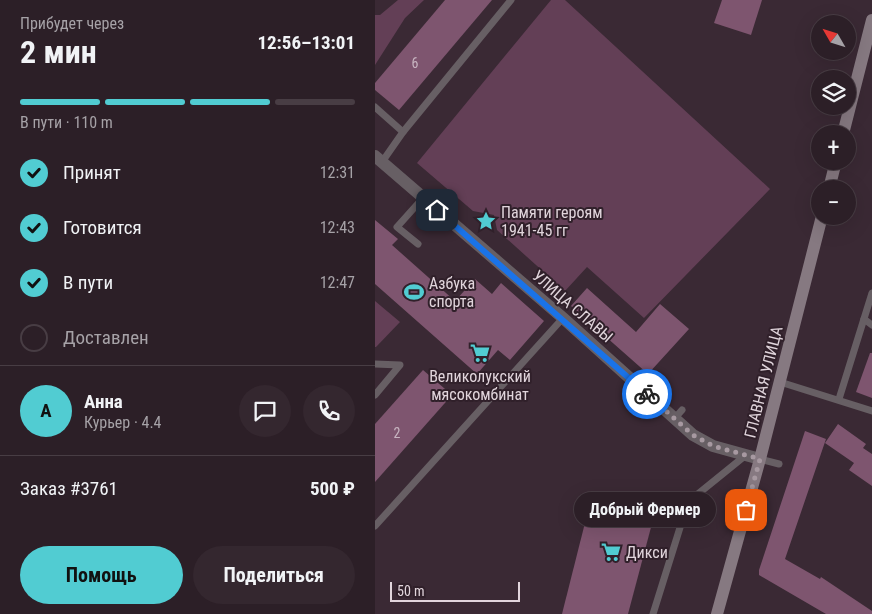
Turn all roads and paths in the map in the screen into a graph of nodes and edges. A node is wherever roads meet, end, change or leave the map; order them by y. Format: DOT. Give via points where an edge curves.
graph roads {
  1 [pos="511,0"];
  2 [pos="872,20"];
  3 [pos="870,38"];
  4 [pos="375,107"];
  5 [pos="846,125"];
  6 [pos="403,132"];
  7 [pos="378,159"];
  8 [pos="423,198"];
  9 [pos="820,225"];
  10 [pos="418,244"];
  11 [pos="872,293"];
  12 [pos="563,318"];
  13 [pos="864,319"];
  14 [pos="872,325"];
  15 [pos="375,364"];
  16 [pos="780,382"];
  17 [pos="375,395"];
  18 [pos="839,399"];
  19 [pos="872,411"];
  20 [pos="746,455"];
  21 [pos="760,459"];
  22 [pos="779,464"];
  23 [pos="375,526"];
  24 [pos="653,614"];
  25 [pos="717,614"];
  1 -- 6 [label="lane"];
  2 -- 3 [label="main road"];
  3 -- 5 [label="main road"];
  4 -- 6 [label="lane"];
  6 -- 7 [label="lane"];
  7 -- 8 [label="street, УЛИЦА СЛАВЫ"];
  8 -- 10 [label="lane" via="397,227"];
  8 -- 12 [label="street, УЛИЦА СЛАВЫ"];
  9 -- 16 [label="main road, ГЛАВНАЯ УЛИЦА"];
  11 -- 13 [label="lane"];
  12 -- 20 [label="street, УЛИЦА СЛАВЫ" via="678,414 693,435 713,446"];
  12 -- 23 [label="lane"];
  13 -- 14 [label="lane"];
  13 -- 18 [label="lane"];
  15 -- 17 [label="lane" via="401,365"];
  16 -- 18 [label="lane"];
  16 -- 21 [label="main road, ГЛАВНАЯ УЛИЦА"];
  18 -- 19 [label="lane"];
  20 -- 21 [label="street, УЛИЦА СЛАВЫ"];
  20 -- 24 [label="lane" via="688,502"];
  21 -- 22 [label="lane"];
  21 -- 25 [label="main road, ГЛАВНАЯ УЛИЦА"];
}
